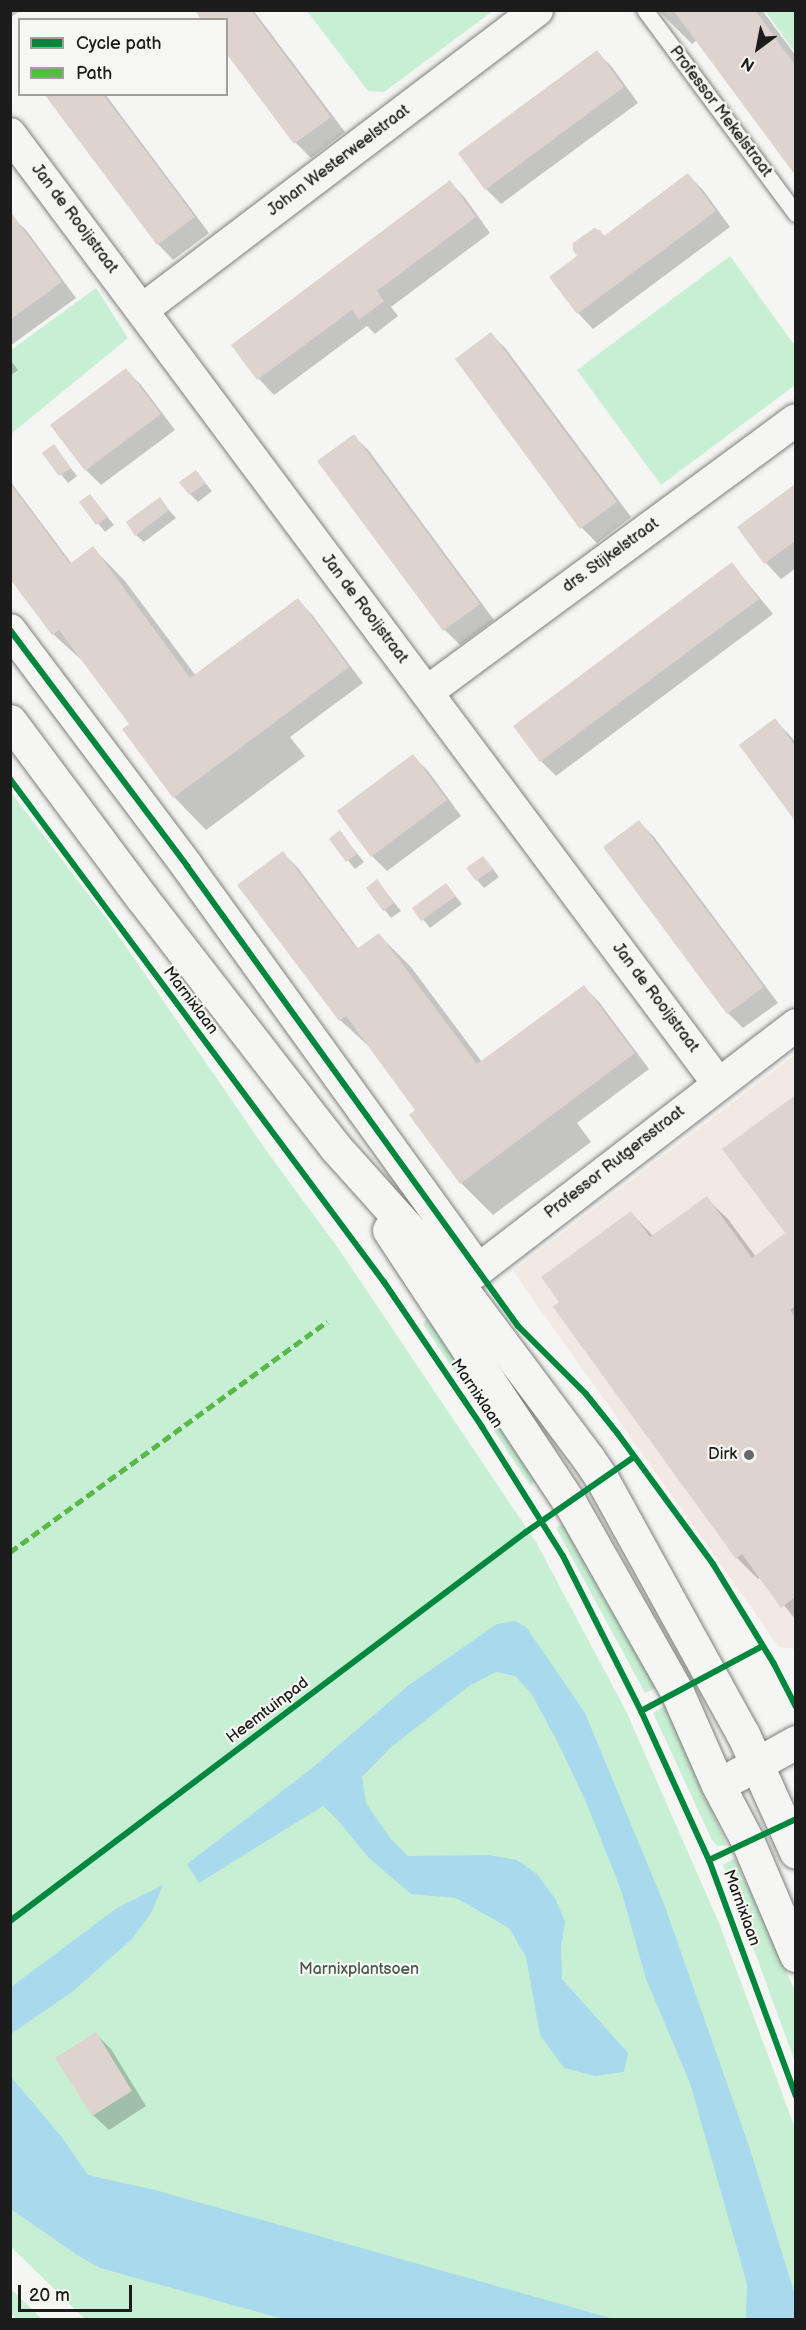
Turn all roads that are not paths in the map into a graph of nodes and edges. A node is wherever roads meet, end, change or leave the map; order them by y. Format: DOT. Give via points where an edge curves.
graph roads {
  1 [pos="537,10"];
  2 [pos="645,10"];
  3 [pos="10,134"];
  4 [pos="795,214"];
  5 [pos="142,310"];
  6 [pos="795,420"];
  7 [pos="10,630"];
  8 [pos="426,692"];
  9 [pos="10,721"];
  10 [pos="795,1025"];
  11 [pos="718,1083"];
  12 [pos="457,1284"];
  13 [pos="795,1742"];
  14 [pos="755,1765"];
  15 [pos="718,1785"];
  16 [pos="795,1852"];
  17 [pos="795,1955"];
  1 -- 5 [label="street, Johan Westerweelstraat"];
  2 -- 4 [label="lane, Professor Mekelstraat"];
  3 -- 5 [label="street, Jan de Rooijstraat"];
  5 -- 8 [label="street, Jan de Rooijstraat"];
  6 -- 8 [label="street, drs. Stijkelstraat"];
  7 -- 12 [label="street, Marnixlaan" via="187,866"];
  8 -- 11 [label="street, Jan de Rooijstraat"];
  9 -- 12 [label="street, Marnixlaan" via="336,1148"];
  10 -- 11 [label="street, Professor Rutgersstraat"];
  11 -- 12 [label="street, Professor Rutgersstraat"];
  12 -- 14 [label="street, Marnixlaan" via="602,1479 743,1734"];
  12 -- 15 [label="street, Marnixlaan" via="570,1503 677,1692"];
  13 -- 14 [label="street"];
  14 -- 15 [label="street"];
  14 -- 16 [label="street, Marnixlaan"];
  15 -- 17 [label="street, Marnixlaan" via="748,1842"];
}
